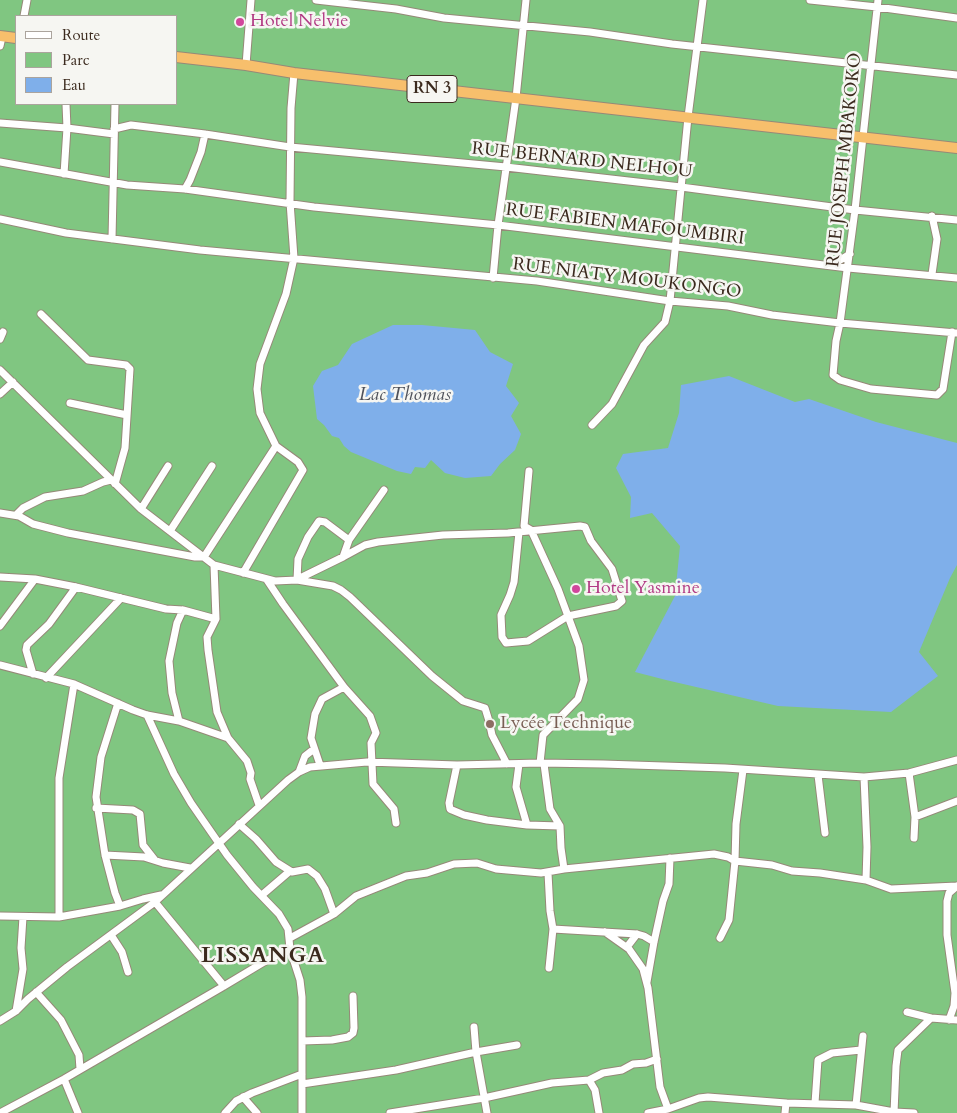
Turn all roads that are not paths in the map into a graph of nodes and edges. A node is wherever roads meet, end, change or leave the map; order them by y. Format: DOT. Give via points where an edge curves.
graph roads {
  1 [pos="27,0"];
  2 [pos="251,0"];
  3 [pos="316,0"];
  4 [pos="526,0"];
  5 [pos="703,0"];
  6 [pos="810,0"];
  7 [pos="877,3"];
  8 [pos="24,15"];
  9 [pos="957,18"];
  10 [pos="523,25"];
  11 [pos="15,38"];
  12 [pos="1,40"];
  13 [pos="698,46"];
  14 [pos="178,57"];
  15 [pos="246,65"];
  16 [pos="871,65"];
  17 [pos="294,73"];
  18 [pos="957,75"];
  19 [pos="516,98"];
  20 [pos="66,105"];
  21 [pos="115,105"];
  22 [pos="688,117"];
  23 [pos="0,124"];
  24 [pos="67,128"];
  25 [pos="114,131"];
  26 [pos="205,134"];
  27 [pos="864,137"];
  28 [pos="290,147"];
  29 [pos="957,148"];
  30 [pos="0,162"];
  31 [pos="506,167"];
  32 [pos="64,174"];
  33 [pos="113,183"];
  34 [pos="681,187"];
  35 [pos="185,189"];
  36 [pos="290,202"];
  37 [pos="855,210"];
  38 [pos="932,216"];
  39 [pos="0,219"];
  40 [pos="957,220"];
  41 [pos="498,224"];
  42 [pos="112,239"];
  43 [pos="676,246"];
  44 [pos="850,254"];
  45 [pos="294,258"];
  46 [pos="832,265"];
  47 [pos="848,268"];
  48 [pos="932,274"];
  49 [pos="493,278"];
  50 [pos="957,278"];
  51 [pos="670,301"];
  52 [pos="42,314"];
  53 [pos="840,323"];
  54 [pos="955,333"];
  55 [pos="0,370"];
  56 [pos="13,382"];
  57 [pos="0,394"];
  58 [pos="70,403"];
  59 [pos="127,415"];
  60 [pos="592,425"];
  61 [pos="276,446"];
  62 [pos="168,466"];
  63 [pos="212,466"];
  64 [pos="529,471"];
  65 [pos="113,482"];
  66 [pos="384,490"];
  67 [pos="141,509"];
  68 [pos="0,513"];
  69 [pos="19,516"];
  70 [pos="530,530"];
  71 [pos="170,531"];
  72 [pos="519,532"];
  73 [pos="349,540"];
  74 [pos="204,557"];
  75 [pos="343,557"];
  76 [pos="214,566"];
  77 [pos="243,573"];
  78 [pos="0,577"];
  79 [pos="35,579"];
  80 [pos="267,580"];
  81 [pos="297,580"];
  82 [pos="76,587"];
  83 [pos="120,598"];
  84 [pos="183,610"];
  85 [pos="568,616"];
  86 [pos="216,619"];
  87 [pos="0,626"];
  88 [pos="0,665"];
  89 [pos="33,674"];
  90 [pos="46,678"];
  91 [pos="74,684"];
  92 [pos="344,687"];
  93 [pos="118,703"];
  94 [pos="147,715"];
  95 [pos="179,722"];
  96 [pos="228,738"];
  97 [pos="314,749"];
  98 [pos="957,760"];
  99 [pos="372,762"];
  100 [pos="542,763"];
  101 [pos="506,764"];
  102 [pos="519,764"];
  103 [pos="320,765"];
  104 [pos="458,765"];
  105 [pos="743,770"];
  106 [pos="299,772"];
  107 [pos="908,773"];
  108 [pos="818,775"];
  109 [pos="864,777"];
  110 [pos="957,801"];
  111 [pos="259,805"];
  112 [pos="96,808"];
  113 [pos="915,817"];
  114 [pos="396,823"];
  115 [pos="239,824"];
  116 [pos="527,825"];
  117 [pos="560,826"];
  118 [pos="826,833"];
  119 [pos="914,838"];
  120 [pos="218,843"];
  121 [pos="105,855"];
  122 [pos="670,858"];
  123 [pos="154,860"];
  124 [pos="735,861"];
  125 [pos="190,868"];
  126 [pos="564,869"];
  127 [pos="290,870"];
  128 [pos="548,873"];
  129 [pos="866,880"];
  130 [pos="957,886"];
  131 [pos="161,895"];
  132 [pos="262,895"];
  133 [pos="155,902"];
  134 [pos="120,906"];
  135 [pos="334,914"];
  136 [pos="0,916"];
  137 [pos="23,917"];
  138 [pos="59,917"];
  139 [pos="553,928"];
  140 [pos="605,932"];
  141 [pos="636,934"];
  142 [pos="111,935"];
  143 [pos="290,938"];
  144 [pos="720,938"];
  145 [pos="654,942"];
  146 [pos="627,947"];
  147 [pos="290,948"];
  148 [pos="549,968"];
  149 [pos="128,972"];
  150 [pos="647,984"];
  151 [pos="224,986"];
  152 [pos="36,992"];
  153 [pos="353,996"];
  154 [pos="16,1011"];
  155 [pos="907,1012"];
  156 [pos="931,1018"];
  157 [pos="953,1020"];
  158 [pos="0,1021"];
  159 [pos="474,1027"];
  160 [pos="863,1036"];
  161 [pos="302,1041"];
  162 [pos="517,1045"];
  163 [pos="861,1050"];
  164 [pos="476,1052"];
  165 [pos="657,1058"];
  166 [pos="80,1069"];
  167 [pos="302,1074"];
  168 [pos="64,1079"];
  169 [pos="590,1080"];
  170 [pos="302,1084"];
  171 [pos="243,1097"];
  172 [pos="484,1098"];
  173 [pos="786,1102"];
  174 [pos="815,1103"];
  175 [pos="856,1105"];
  176 [pos="668,1109"];
  177 [pos="894,1112"];
  178 [pos="0,1113"];
  179 [pos="78,1113"];
  180 [pos="225,1113"];
  181 [pos="257,1113"];
  182 [pos="302,1113"];
  183 [pos="390,1113"];
  184 [pos="487,1113"];
  185 [pos="598,1113"];
  186 [pos="648,1113"];
  187 [pos="785,1113"];
  188 [pos="914,1113"];
  1 -- 8 [label="street"];
  2 -- 15 [label="street"];
  3 -- 10 [label="street" via="444,18"];
  4 -- 10 [label="street"];
  5 -- 13 [label="street"];
  6 -- 7 [label="street"];
  7 -- 9 [label="street"];
  7 -- 16 [label="street, RUE JOSEPH MBAKOKO"];
  10 -- 13 [label="street"];
  10 -- 19 [label="street"];
  11 -- 12 [label="highway"];
  13 -- 16 [label="street"];
  13 -- 22 [label="street"];
  14 -- 15 [label="highway, RN 3"];
  15 -- 17 [label="highway, RN 3"];
  16 -- 18 [label="street"];
  16 -- 27 [label="street, RUE JOSEPH MBAKOKO"];
  17 -- 19 [label="highway, RN 3"];
  17 -- 28 [label="street"];
  19 -- 22 [label="highway, RN 3"];
  19 -- 31 [label="street"];
  20 -- 24 [label="street"];
  21 -- 25 [label="street"];
  22 -- 27 [label="highway, RN 3"];
  22 -- 34 [label="street"];
  23 -- 24 [label="street, RUE BERNARD NELHOU"];
  24 -- 25 [label="street, RUE BERNARD NELHOU"];
  24 -- 32 [label="street"];
  25 -- 26 [label="street, RUE BERNARD NELHOU" via="131,125"];
  25 -- 33 [label="street"];
  26 -- 28 [label="street, RUE BERNARD NELHOU"];
  26 -- 35 [label="street"];
  27 -- 29 [label="highway, RN 3"];
  27 -- 37 [label="street, RUE JOSEPH MBAKOKO"];
  28 -- 31 [label="street, RUE BERNARD NELHOU"];
  28 -- 36 [label="street"];
  30 -- 32 [label="street, RUE FABIEN MAFOUMBIRI"];
  31 -- 34 [label="street, RUE BERNARD NELHOU"];
  31 -- 41 [label="street"];
  32 -- 33 [label="street, RUE FABIEN MAFOUMBIRI"];
  33 -- 35 [label="street, RUE FABIEN MAFOUMBIRI"];
  33 -- 42 [label="street"];
  34 -- 37 [label="street, RUE BERNARD NELHOU"];
  34 -- 43 [label="street"];
  35 -- 36 [label="street, RUE FABIEN MAFOUMBIRI"];
  36 -- 41 [label="street, RUE FABIEN MAFOUMBIRI"];
  36 -- 45 [label="street"];
  37 -- 38 [label="street, RUE BERNARD NELHOU"];
  37 -- 44 [label="street, RUE JOSEPH MBAKOKO"];
  38 -- 40 [label="street, RUE BERNARD NELHOU"];
  38 -- 48 [label="street" via="937,239"];
  39 -- 42 [label="street, RUE NIATY MOUKONGO"];
  41 -- 43 [label="street, RUE FABIEN MAFOUMBIRI"];
  41 -- 49 [label="street"];
  42 -- 45 [label="street, RUE NIATY MOUKONGO"];
  43 -- 46 [label="street, RUE FABIEN MAFOUMBIRI"];
  43 -- 51 [label="street"];
  44 -- 46 [label="street"];
  44 -- 47 [label="street, RUE JOSEPH MBAKOKO"];
  45 -- 49 [label="street, RUE NIATY MOUKONGO"];
  45 -- 61 [label="street" via="286,294 258,376 257,402"];
  46 -- 47 [label="street, RUE FABIEN MAFOUMBIRI"];
  47 -- 48 [label="street, RUE FABIEN MAFOUMBIRI"];
  47 -- 53 [label="street, RUE JOSEPH MBAKOKO"];
  48 -- 50 [label="street, RUE FABIEN MAFOUMBIRI"];
  49 -- 51 [label="street, RUE NIATY MOUKONGO" via="537,281"];
  51 -- 53 [label="street, RUE NIATY MOUKONGO"];
  51 -- 60 [label="street" via="665,322 644,345 612,404"];
  52 -- 59 [label="street" via="88,360 128,367"];
  53 -- 54 [label="street, RUE NIATY MOUKONGO"];
  53 -- 54 [label="street, RUE JOSEPH MBAKOKO" via="833,372 835,378 871,389 937,395 943,389"];
  55 -- 56 [label="street"];
  56 -- 57 [label="street"];
  56 -- 65 [label="street"];
  58 -- 59 [label="street"];
  59 -- 65 [label="street" via="125,448"];
  61 -- 74 [label="street"];
  61 -- 77 [label="street" via="298,462 303,470"];
  62 -- 67 [label="street"];
  63 -- 71 [label="street"];
  64 -- 70 [label="street" via="524,526"];
  65 -- 67 [label="street"];
  65 -- 69 [label="street" via="45,497 24,508"];
  66 -- 73 [label="street"];
  67 -- 71 [label="street"];
  68 -- 69 [label="street"];
  69 -- 74 [label="street" via="33,524 68,533"];
  70 -- 72 [label="street"];
  70 -- 85 [label="street"];
  70 -- 85 [label="street" via="585,527 591,541 612,569 622,601 616,606"];
  71 -- 74 [label="street"];
  72 -- 75 [label="street" via="378,542"];
  72 -- 85 [label="street" via="514,582 501,615 504,640 506,643 528,641"];
  73 -- 75 [label="street"];
  73 -- 81 [label="street" via="319,521 298,559"];
  74 -- 76 [label="street"];
  75 -- 81 [label="street"];
  76 -- 77 [label="street"];
  76 -- 86 [label="street"];
  77 -- 80 [label="street"];
  78 -- 79 [label="street"];
  79 -- 82 [label="street"];
  79 -- 87 [label="street"];
  80 -- 81 [label="street"];
  80 -- 92 [label="street"];
  81 -- 101 [label="street" via="341,590 438,681 463,701 484,708"];
  82 -- 83 [label="street"];
  82 -- 89 [label="street" via="49,624 27,645"];
  83 -- 84 [label="street"];
  83 -- 90 [label="street"];
  84 -- 86 [label="street"];
  84 -- 95 [label="street" via="169,661"];
  85 -- 100 [label="street" via="582,658 584,686 578,699 543,735"];
  86 -- 96 [label="street" via="208,637 208,650 217,712"];
  88 -- 89 [label="street"];
  89 -- 90 [label="street"];
  90 -- 91 [label="street"];
  91 -- 93 [label="street"];
  91 -- 138 [label="street" via="59,778"];
  92 -- 97 [label="street" via="320,702 312,730"];
  92 -- 99 [label="street" via="370,716 376,733 371,743"];
  93 -- 94 [label="street"];
  93 -- 112 [label="street" via="101,757"];
  94 -- 95 [label="street"];
  94 -- 120 [label="street" via="174,774"];
  95 -- 96 [label="street"];
  96 -- 111 [label="street" via="247,761"];
  97 -- 103 [label="street"];
  97 -- 106 [label="street" via="305,756"];
  98 -- 107 [label="street"];
  99 -- 103 [label="street"];
  99 -- 104 [label="street"];
  99 -- 114 [label="street" via="373,784 394,809"];
  100 -- 102 [label="street"];
  100 -- 105 [label="street"];
  100 -- 117 [label="street" via="550,809"];
  101 -- 102 [label="street"];
  101 -- 104 [label="street"];
  102 -- 116 [label="street" via="516,788"];
  103 -- 106 [label="street"];
  104 -- 116 [label="street" via="449,803 452,810 464,816"];
  105 -- 108 [label="street"];
  105 -- 124 [label="street"];
  106 -- 111 [label="street"];
  107 -- 109 [label="street"];
  107 -- 113 [label="street"];
  108 -- 109 [label="street"];
  108 -- 118 [label="street"];
  109 -- 129 [label="street"];
  110 -- 113 [label="street"];
  111 -- 115 [label="street"];
  112 -- 121 [label="street"];
  112 -- 123 [label="street" via="133,810 140,814 143,845"];
  113 -- 119 [label="street"];
  115 -- 120 [label="street"];
  115 -- 127 [label="street" via="276,862"];
  116 -- 117 [label="street"];
  117 -- 126 [label="street"];
  120 -- 125 [label="street"];
  120 -- 132 [label="street"];
  121 -- 123 [label="street"];
  121 -- 134 [label="street"];
  122 -- 124 [label="street" via="714,854"];
  122 -- 126 [label="street"];
  122 -- 145 [label="street" via="669,884"];
  123 -- 125 [label="street"];
  124 -- 129 [label="street"];
  124 -- 144 [label="street" via="729,920"];
  125 -- 131 [label="street"];
  126 -- 128 [label="street"];
  127 -- 132 [label="street"];
  127 -- 135 [label="street" via="308,869 317,876"];
  128 -- 135 [label="street" via="501,870 460,862 381,886 353,898"];
  128 -- 139 [label="street"];
  129 -- 130 [label="street" via="897,890"];
  130 -- 157 [label="street" via="947,901 947,935 955,993"];
  131 -- 133 [label="street"];
  131 -- 134 [label="street"];
  132 -- 143 [label="street" via="279,914"];
  133 -- 142 [label="street"];
  133 -- 151 [label="street"];
  134 -- 138 [label="street"];
  135 -- 143 [label="street"];
  136 -- 137 [label="street"];
  137 -- 138 [label="street"];
  137 -- 154 [label="street" via="23,969"];
  139 -- 140 [label="street"];
  139 -- 148 [label="street"];
  140 -- 141 [label="street"];
  140 -- 146 [label="street"];
  141 -- 145 [label="street"];
  141 -- 146 [label="street"];
  142 -- 149 [label="street" via="122,952"];
  142 -- 152 [label="street"];
  143 -- 147 [label="street"];
  145 -- 150 [label="street"];
  146 -- 150 [label="street" via="643,969"];
  147 -- 151 [label="street"];
  147 -- 161 [label="street" via="302,996"];
  150 -- 165 [label="street"];
  151 -- 166 [label="street"];
  152 -- 154 [label="street"];
  152 -- 166 [label="street" via="61,1020 80,1055"];
  153 -- 161 [label="street" via="353,1033 332,1040"];
  154 -- 158 [label="street"];
  155 -- 156 [label="street"];
  156 -- 157 [label="street"];
  156 -- 177 [label="street" via="897,1053"];
  159 -- 164 [label="street"];
  160 -- 163 [label="street"];
  161 -- 167 [label="street"];
  162 -- 164 [label="street"];
  163 -- 174 [label="street" via="832,1053 818,1060"];
  163 -- 175 [label="street"];
  164 -- 170 [label="street" via="396,1070"];
  164 -- 172 [label="street"];
  165 -- 169 [label="street" via="603,1073"];
  165 -- 176 [label="street" via="660,1087"];
  166 -- 168 [label="street"];
  167 -- 170 [label="street"];
  167 -- 171 [label="street"];
  168 -- 178 [label="street"];
  168 -- 179 [label="street"];
  169 -- 172 [label="street" via="552,1083"];
  169 -- 185 [label="street" via="595,1090"];
  170 -- 182 [label="street"];
  171 -- 180 [label="street"];
  171 -- 181 [label="street"];
  172 -- 183 [label="street"];
  172 -- 184 [label="street"];
  173 -- 174 [label="street"];
  173 -- 176 [label="street" via="699,1098"];
  173 -- 187 [label="street"];
  174 -- 175 [label="street"];
  175 -- 177 [label="street"];
  176 -- 186 [label="street"];
  177 -- 188 [label="street"];
}
